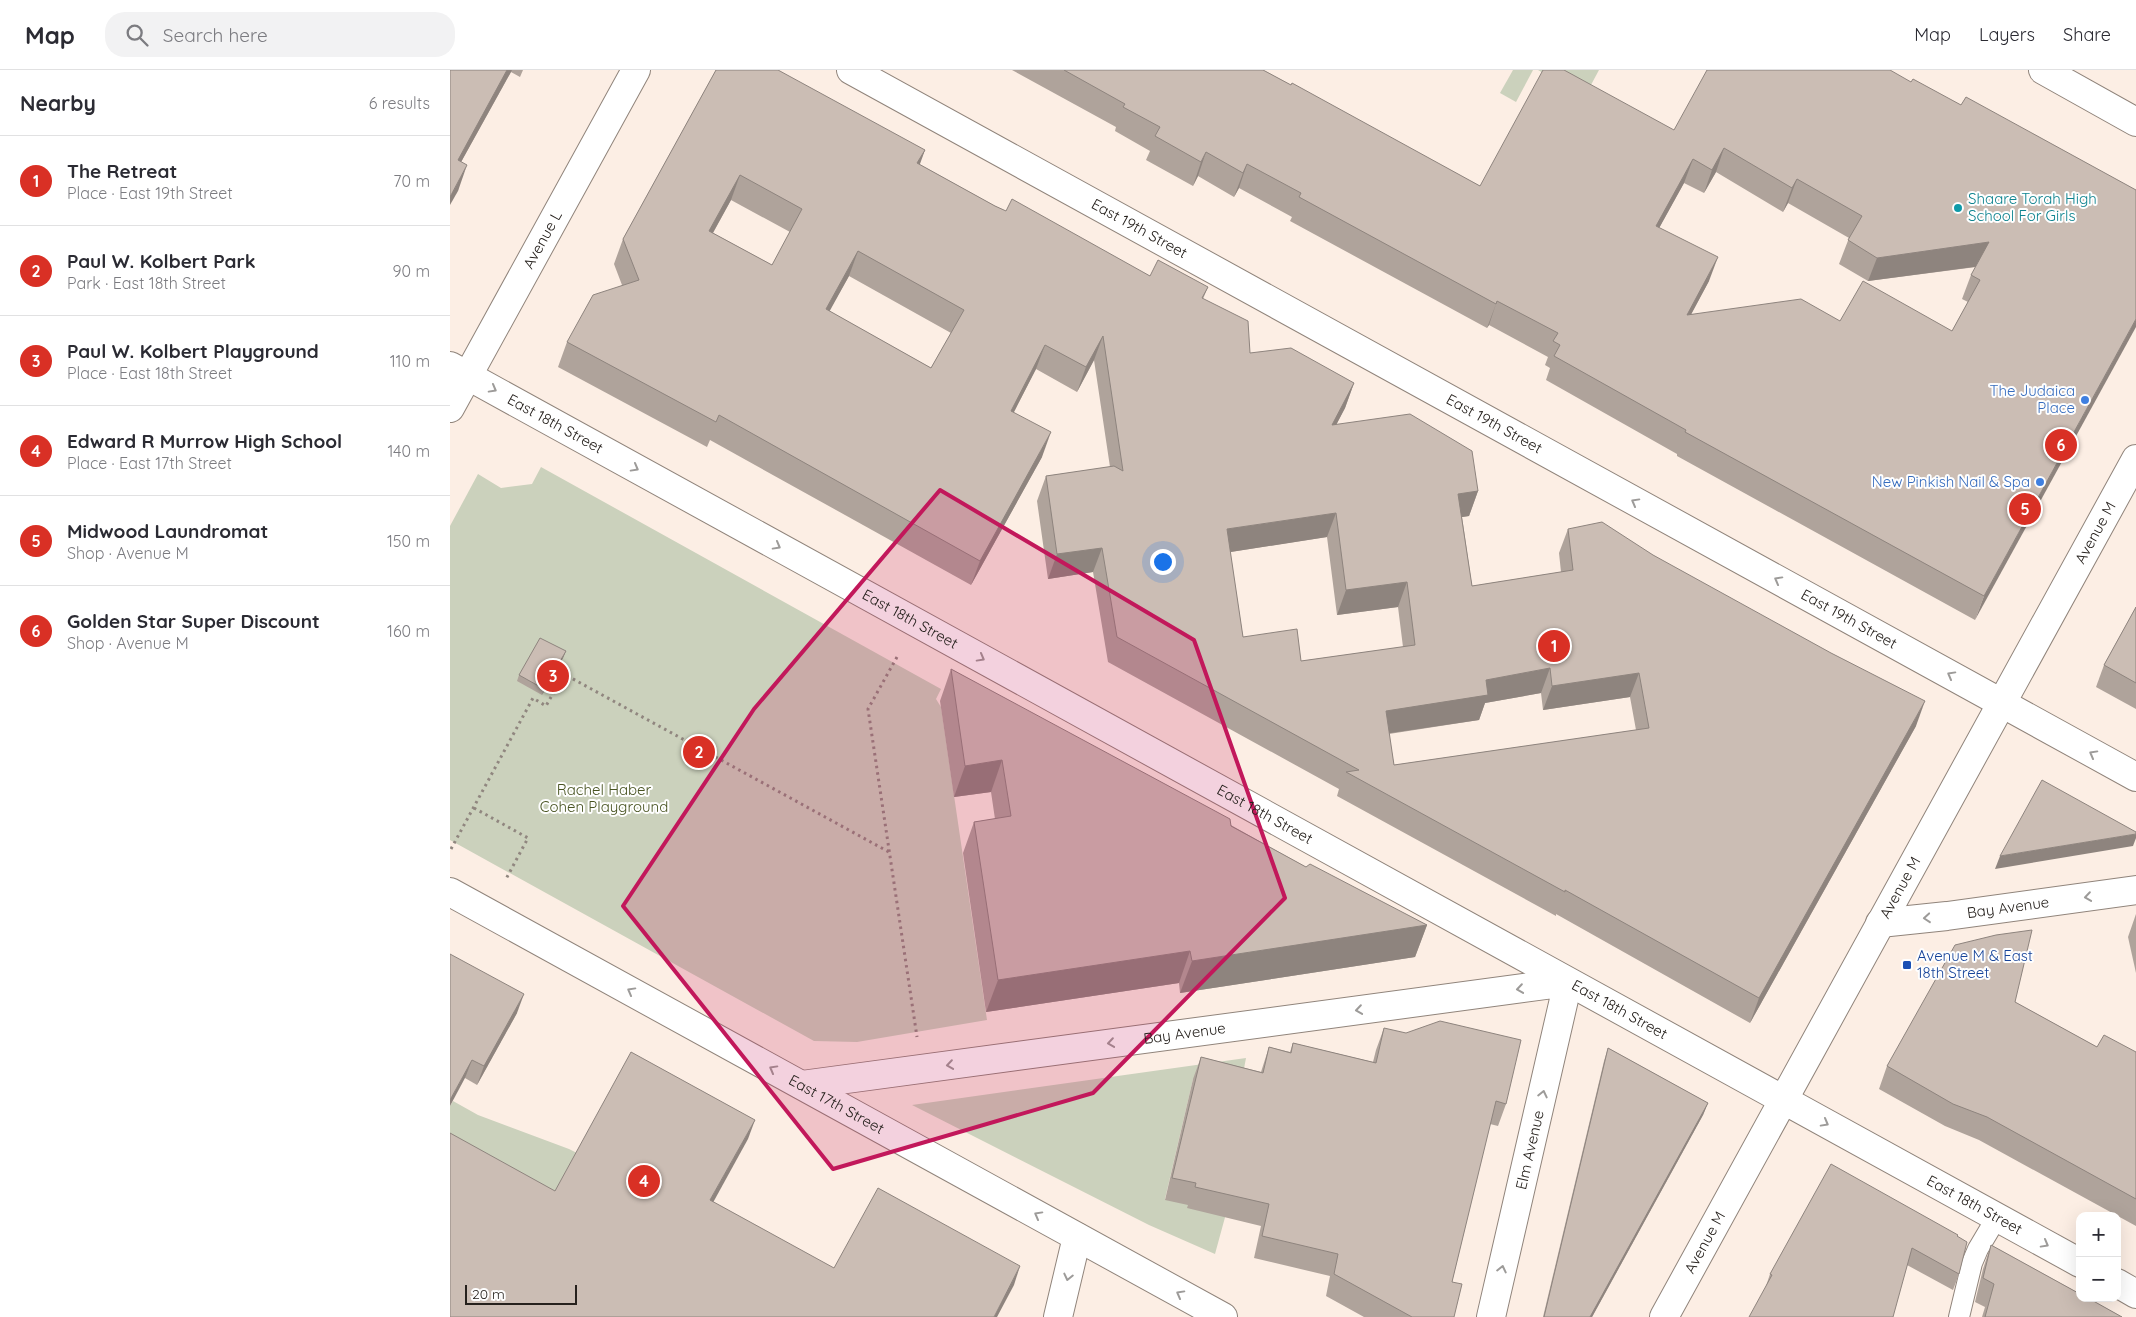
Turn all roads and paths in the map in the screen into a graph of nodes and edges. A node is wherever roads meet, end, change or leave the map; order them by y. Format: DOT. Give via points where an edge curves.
graph roads {
  1 [pos="636,70"];
  2 [pos="851,70"];
  3 [pos="2043,70"];
  4 [pos="2136,122"];
  5 [pos="459,370"];
  6 [pos="450,408"];
  7 [pos="2136,459"];
  8 [pos="897,656"];
  9 [pos="2001,703"];
  10 [pos="2136,777"];
  11 [pos="474,808"];
  12 [pos="452,849"];
  13 [pos="889,852"];
  14 [pos="506,879"];
  15 [pos="2136,890"];
  16 [pos="450,892"];
  17 [pos="1880,922"];
  18 [pos="1568,982"];
  19 [pos="917,1038"];
  20 [pos="802,1085"];
  21 [pos="1783,1100"];
  22 [pos="1997,1217"];
  23 [pos="1077,1236"];
  24 [pos="2076,1261"];
  25 [pos="2121,1286"];
  26 [pos="2136,1294"];
  27 [pos="1058,1317"];
  28 [pos="1223,1317"];
  29 [pos="1491,1317"];
  30 [pos="1664,1317"];
  31 [pos="1959,1317"];
  1 -- 5 [label="street, Avenue L"];
  9 -- 2 [label="street, East 19th Street, one-way"];
  3 -- 4 [label="street"];
  5 -- 6 [label="street, Avenue L"];
  5 -- 18 [label="street, East 18th Street, one-way"];
  7 -- 9 [label="street, Avenue M"];
  8 -- 13 [label="path" via="868,709"];
  10 -- 9 [label="street, East 19th Street, one-way"];
  9 -- 17 [label="street, Avenue M"];
  11 -- 12 [label="path"];
  11 -- 13 [label="path" via="534,698 546,706 564,674"];
  11 -- 14 [label="path" via="528,838"];
  13 -- 19 [label="path"];
  15 -- 17 [label="street, Bay Avenue, one-way"];
  20 -- 16 [label="street, East 17th Street, one-way"];
  17 -- 21 [label="street, Avenue M"];
  18 -- 20 [label="street, Bay Avenue, one-way"];
  18 -- 21 [label="street, East 18th Street"];
  29 -- 18 [label="street, Elm Avenue, one-way"];
  23 -- 20 [label="street, East 17th Street, one-way"];
  21 -- 22 [label="street, East 18th Street, one-way"];
  21 -- 30 [label="street, Avenue M"];
  22 -- 24 [label="street, East 18th Street, one-way"];
  22 -- 31 [label="lane" via="1972,1263"];
  23 -- 27 [label="street, one-way"];
  28 -- 23 [label="street, East 17th Street, one-way"];
  25 -- 26 [label="street"];
}
